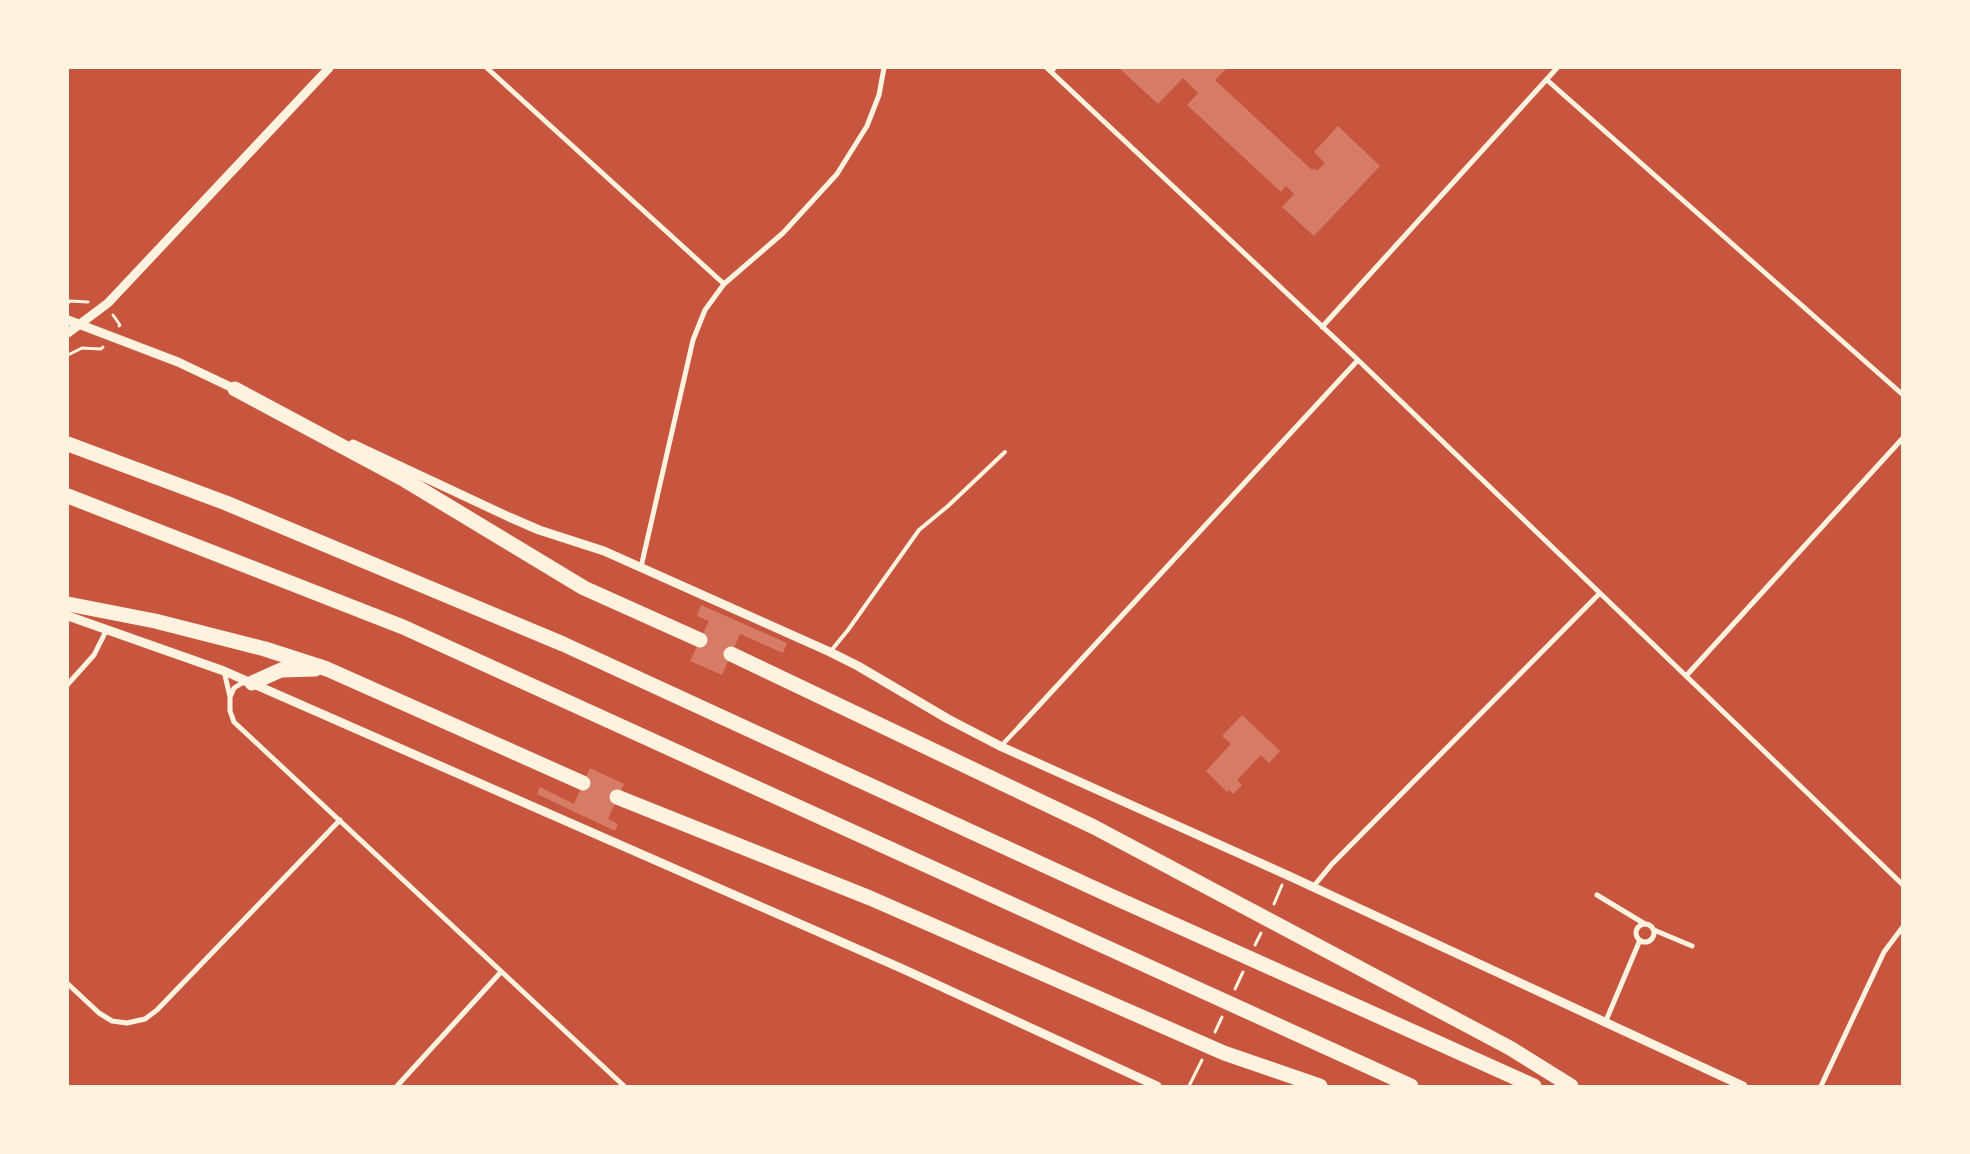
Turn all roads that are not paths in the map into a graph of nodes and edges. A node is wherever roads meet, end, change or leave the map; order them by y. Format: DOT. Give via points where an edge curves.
graph roads {
  1 [pos="329,68"];
  2 [pos="487,68"];
  3 [pos="884,68"];
  4 [pos="1558,68"];
  5 [pos="1051,69"];
  6 [pos="1547,80"];
  7 [pos="724,284"];
  8 [pos="68,320"];
  9 [pos="79,325"];
  10 [pos="1322,327"];
  11 [pos="68,333"];
  12 [pos="1358,360"];
  13 [pos="235,389"];
  14 [pos="1902,394"];
  15 [pos="1902,440"];
  16 [pos="68,444"];
  17 [pos="1005,452"];
  18 [pos="68,496"];
  19 [pos="641,567"];
  20 [pos="1600,593"];
  21 [pos="68,604"];
  22 [pos="68,616"];
  23 [pos="106,631"];
  24 [pos="700,640"];
  25 [pos="830,652"];
  26 [pos="731,654"];
  27 [pos="327,669"];
  28 [pos="224,671"];
  29 [pos="1686,676"];
  30 [pos="68,684"];
  31 [pos="252,684"];
  32 [pos="230,698"];
  33 [pos="1019,727"];
  34 [pos="1001,746"];
  35 [pos="583,783"];
  36 [pos="617,797"];
  37 [pos="340,820"];
  38 [pos="1902,884"];
  39 [pos="1312,888"];
  40 [pos="1597,895"];
  41 [pos="1645,924"];
  42 [pos="1902,928"];
  43 [pos="1654,930"];
  44 [pos="1640,940"];
  45 [pos="1692,946"];
  46 [pos="501,972"];
  47 [pos="68,984"];
  48 [pos="1605,1023"];
  49 [pos="397,1086"];
  50 [pos="624,1086"];
  51 [pos="1157,1086"];
  52 [pos="1320,1086"];
  53 [pos="1411,1086"];
  54 [pos="1534,1086"];
  55 [pos="1570,1086"];
  56 [pos="1743,1086"];
  57 [pos="1821,1086"];
  1 -- 9 [label="street" via="108,303"];
  2 -- 7 [label="street"];
  3 -- 7 [label="street" via="879,95 867,126 837,174 783,234"];
  4 -- 6 [label="street"];
  5 -- 10 [label="street"];
  6 -- 10 [label="street"];
  6 -- 14 [label="street"];
  7 -- 19 [label="street" via="706,310 693,340"];
  8 -- 9 [label="street"];
  9 -- 11 [label="street"];
  9 -- 13 [label="street" via="178,362"];
  10 -- 12 [label="street"];
  12 -- 20 [label="street"];
  12 -- 33 [label="street"];
  13 -- 19 [label="street" via="509,517"];
  13 -- 24 [label="highway" via="405,480 584,588"];
  15 -- 29 [label="street"];
  16 -- 54 [label="highway" via="226,503 563,644"];
  17 -- 25 [label="lane" via="919,530"];
  18 -- 53 [label="highway" via="403,627"];
  19 -- 25 [label="street"];
  20 -- 29 [label="street"];
  20 -- 39 [label="street"];
  21 -- 27 [label="highway" via="164,623"];
  22 -- 23 [label="street"];
  23 -- 28 [label="street"];
  23 -- 30 [label="street" via="94,656"];
  25 -- 34 [label="street"];
  26 -- 55 [label="highway" via="1094,827 1510,1048"];
  27 -- 31 [label="highway" via="281,670"];
  27 -- 35 [label="highway"];
  28 -- 31 [label="street"];
  28 -- 32 [label="street"];
  29 -- 38 [label="street"];
  31 -- 32 [label="street" via="238,685"];
  31 -- 51 [label="street" via="904,969"];
  32 -- 37 [label="street" via="234,722"];
  33 -- 34 [label="street"];
  34 -- 39 [label="street"];
  36 -- 52 [label="highway" via="870,898 1224,1053"];
  37 -- 46 [label="street"];
  37 -- 47 [label="street" via="157,1010 145,1018 127,1023 112,1021"];
  39 -- 48 [label="street"];
  40 -- 41 [label="street"];
  41 -- 43 [label="street"];
  41 -- 44 [label="street" via="1636,930"];
  42 -- 57 [label="street" via="1884,952"];
  43 -- 44 [label="street" via="1651,940"];
  43 -- 45 [label="street"];
  44 -- 48 [label="street"];
  46 -- 49 [label="street"];
  46 -- 50 [label="street"];
  48 -- 56 [label="street"];
}
